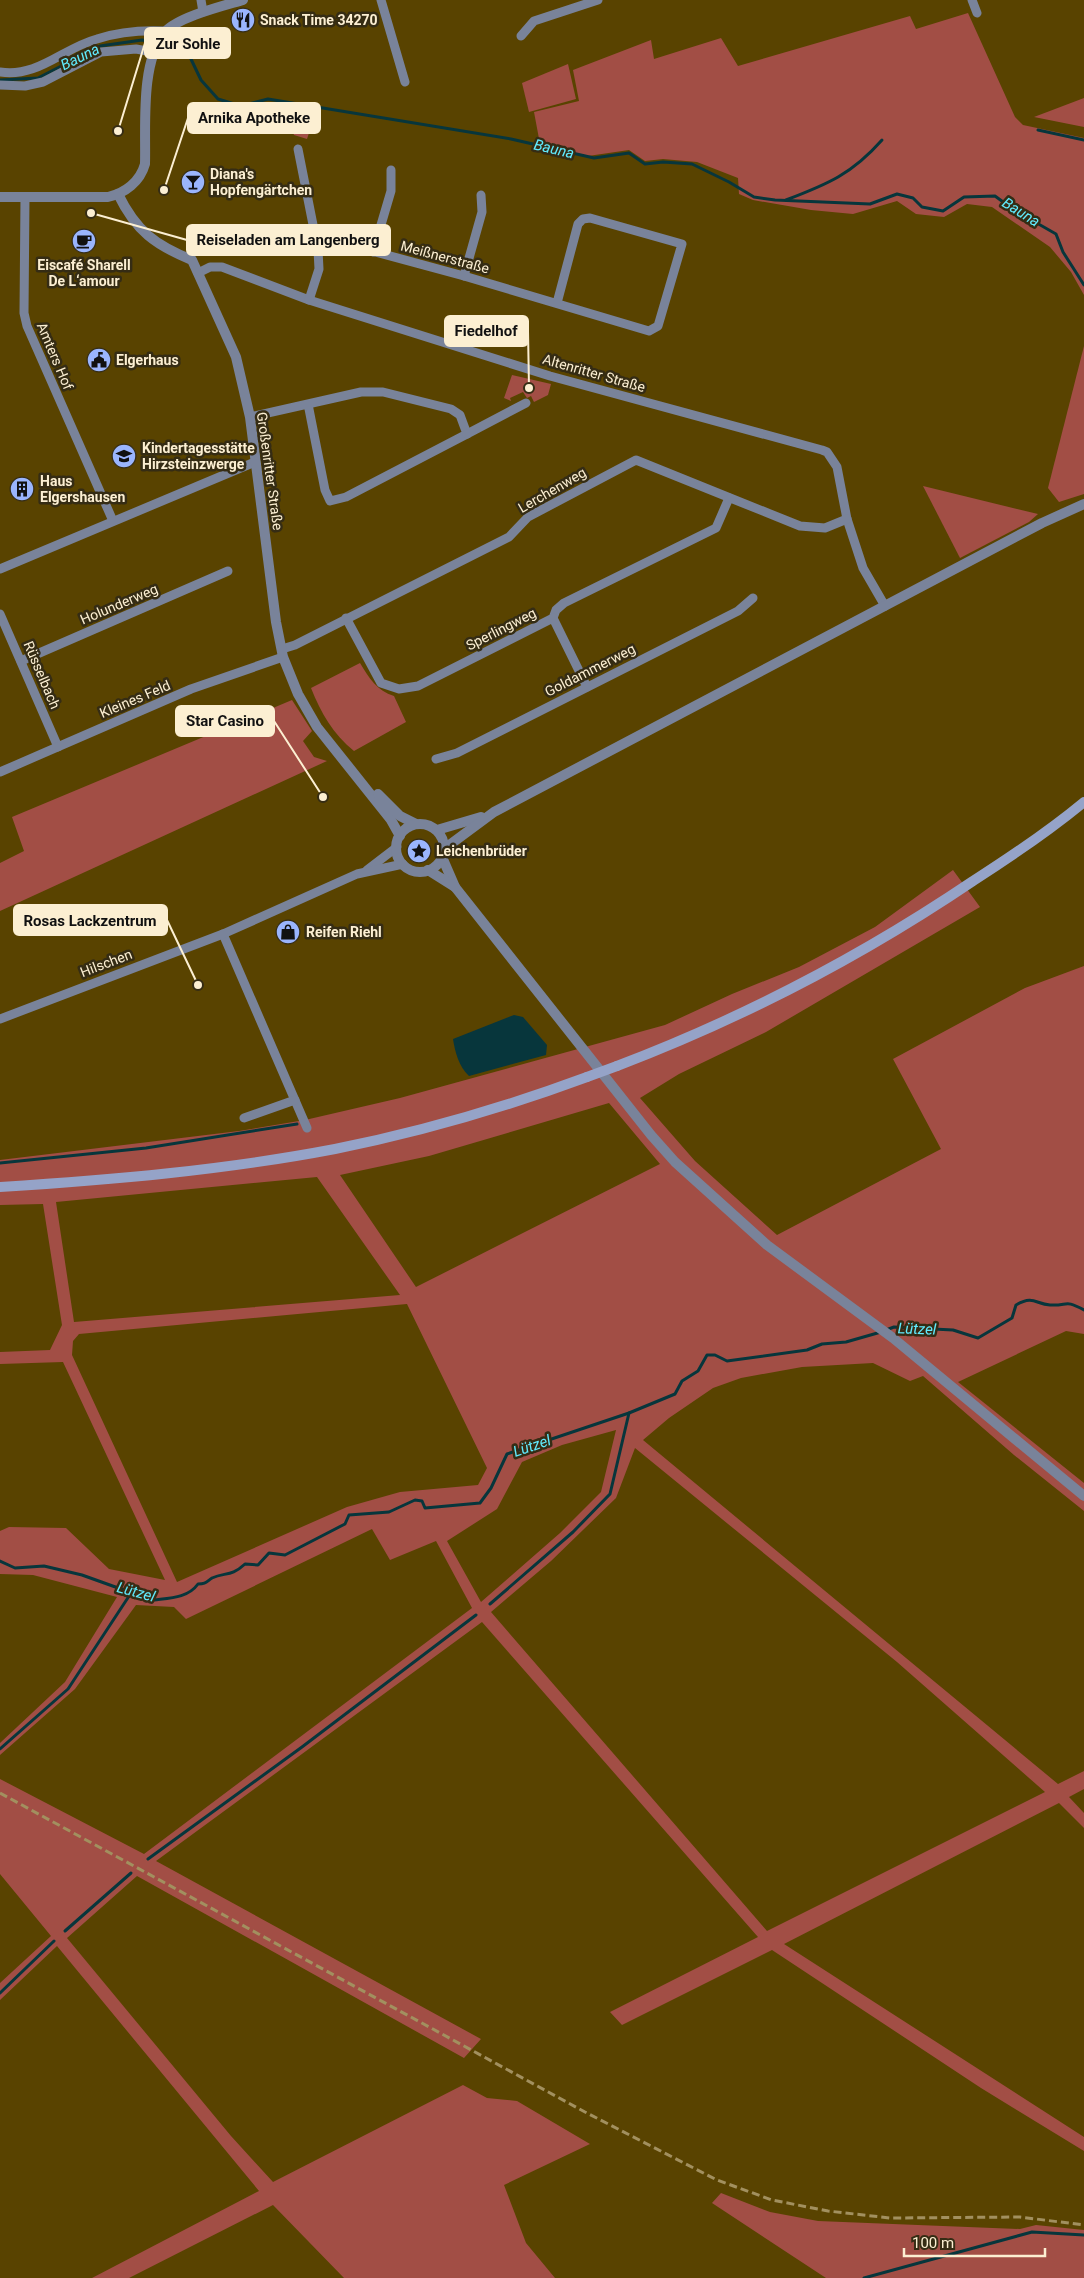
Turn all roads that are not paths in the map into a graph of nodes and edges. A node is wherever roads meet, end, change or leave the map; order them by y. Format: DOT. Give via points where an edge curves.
graph roads {
  1 [pos="201,0"];
  2 [pos="243,0"];
  3 [pos="381,0"];
  4 [pos="598,0"];
  5 [pos="972,0"];
  6 [pos="203,12"];
  7 [pos="977,13"];
  8 [pos="165,31"];
  9 [pos="521,36"];
  10 [pos="153,52"];
  11 [pos="0,72"];
  12 [pos="405,82"];
  13 [pos="0,85"];
  14 [pos="298,150"];
  15 [pos="391,170"];
  16 [pos="118,194"];
  17 [pos="481,195"];
  18 [pos="0,197"];
  19 [pos="25,197"];
  20 [pos="318,250"];
  21 [pos="373,252"];
  22 [pos="198,273"];
  23 [pos="464,276"];
  24 [pos="309,300"];
  25 [pos="556,303"];
  26 [pos="526,403"];
  27 [pos="308,404"];
  28 [pos="250,417"];
  29 [pos="467,434"];
  30 [pos="256,462"];
  31 [pos="729,498"];
  32 [pos="1084,504"];
  33 [pos="847,519"];
  34 [pos="113,521"];
  35 [pos="0,569"];
  36 [pos="228,571"];
  37 [pos="753,598"];
  38 [pos="885,606"];
  39 [pos="0,614"];
  40 [pos="346,618"];
  41 [pos="553,618"];
  42 [pos="282,653"];
  43 [pos="21,661"];
  44 [pos="587,688"];
  45 [pos="58,747"];
  46 [pos="337,752"];
  47 [pos="436,759"];
  48 [pos="0,772"];
  49 [pos="1084,802"];
  50 [pos="494,812"];
  51 [pos="416,824"];
  52 [pos="436,830"];
  53 [pos="400,836"];
  54 [pos="397,847"];
  55 [pos="443,853"];
  56 [pos="403,864"];
  57 [pos="428,870"];
  58 [pos="364,871"];
  59 [pos="455,887"];
  60 [pos="223,934"];
  61 [pos="0,1019"];
  62 [pos="295,1100"];
  63 [pos="244,1118"];
  64 [pos="307,1128"];
  65 [pos="0,1187"];
  66 [pos="1084,1496"];
  1 -- 6 [label="street"];
  2 -- 6 [label="street"];
  3 -- 12 [label="street"];
  4 -- 9 [label="street" via="534,21"];
  5 -- 7 [label="street"];
  6 -- 8 [label="street"];
  8 -- 10 [label="street"];
  8 -- 11 [label="street" via="130,32 95,39 24,72"];
  10 -- 13 [label="street" via="136,49 101,52 43,82 25,86"];
  10 -- 16 [label="street" via="148,74 144,164 136,180"];
  14 -- 20 [label="street"];
  15 -- 21 [label="street" via="390,191"];
  16 -- 19 [label="street" via="108,197"];
  16 -- 22 [label="street, Großenritter Straße" via="154,242 192,260"];
  17 -- 23 [label="street" via="482,212"];
  18 -- 19 [label="street"];
  19 -- 34 [label="street, Amters Hof" via="24,313 33,343"];
  20 -- 21 [label="street, Meißnerstraße" via="346,244"];
  20 -- 24 [label="street" via="319,269"];
  21 -- 23 [label="street, Meißnerstraße"];
  22 -- 24 [label="street, Altenritter Straße" via="222,268"];
  22 -- 28 [label="street, Großenritter Straße" via="236,357"];
  23 -- 25 [label="street, Meißnerstraße"];
  24 -- 33 [label="street, Altenritter Straße" via="550,376 822,450 837,467"];
  25 -- 25 [label="street, Meißnerstraße" via="649,331 658,326 682,244 590,218 583,219 578,224"];
  26 -- 29 [label="street"];
  27 -- 28 [label="street"];
  27 -- 29 [label="street" via="361,392 383,392 451,409 460,415"];
  27 -- 29 [label="street" via="330,501 346,497"];
  28 -- 30 [label="street, Großenritter Straße"];
  30 -- 34 [label="street"];
  30 -- 42 [label="street, Großenritter Straße"];
  31 -- 33 [label="street, Lerchenweg" via="800,526 825,528"];
  31 -- 40 [label="street, Lerchenweg" via="636,460 528,517 508,537"];
  31 -- 41 [label="street, Sperlingweg" via="716,528 564,603"];
  32 -- 38 [label="street" via="1055,516"];
  33 -- 38 [label="street, Altenritter Straße" via="863,568"];
  34 -- 35 [label="street"];
  36 -- 43 [label="street, Holunderweg"];
  37 -- 44 [label="street, Goldammerweg" via="738,611"];
  38 -- 50 [label="street"];
  39 -- 43 [label="street, Rüsselbach"];
  40 -- 41 [label="street, Sperlingweg" via="381,683 399,690 418,686"];
  40 -- 42 [label="street, Lerchenweg"];
  41 -- 44 [label="street"];
  42 -- 45 [label="street, Kleines Feld"];
  42 -- 46 [label="street, Großenritter Straße" via="298,694"];
  43 -- 45 [label="street, Rüsselbach"];
  44 -- 47 [label="street, Goldammerweg" via="457,753"];
  45 -- 48 [label="street, Kleines Feld"];
  46 -- 51 [label="street, Großenritter Straße" via="400,816"];
  46 -- 53 [label="street, Großenritter Straße"];
  49 -- 65 [label="main road, bridge" via="1052,829 946,900 829,971 694,1035 587,1077 422,1129 336,1148 203,1169"];
  50 -- 52 [label="street"];
  50 -- 55 [label="street"];
  51 -- 52 [label="street"];
  51 -- 53 [label="street" via="409,826"];
  52 -- 55 [label="street" via="444,842"];
  53 -- 54 [label="street"];
  54 -- 56 [label="street"];
  54 -- 58 [label="street, Hilschen"];
  55 -- 57 [label="street" via="434,867"];
  55 -- 59 [label="street"];
  56 -- 57 [label="street" via="415,871"];
  56 -- 58 [label="street, Hilschen"];
  57 -- 59 [label="street"];
  58 -- 60 [label="street, Hilschen"];
  59 -- 66 [label="street" via="675,1162 767,1245 893,1338"];
  60 -- 61 [label="street, Hilschen"];
  60 -- 62 [label="street"];
  62 -- 63 [label="street"];
  62 -- 64 [label="street"];
}
